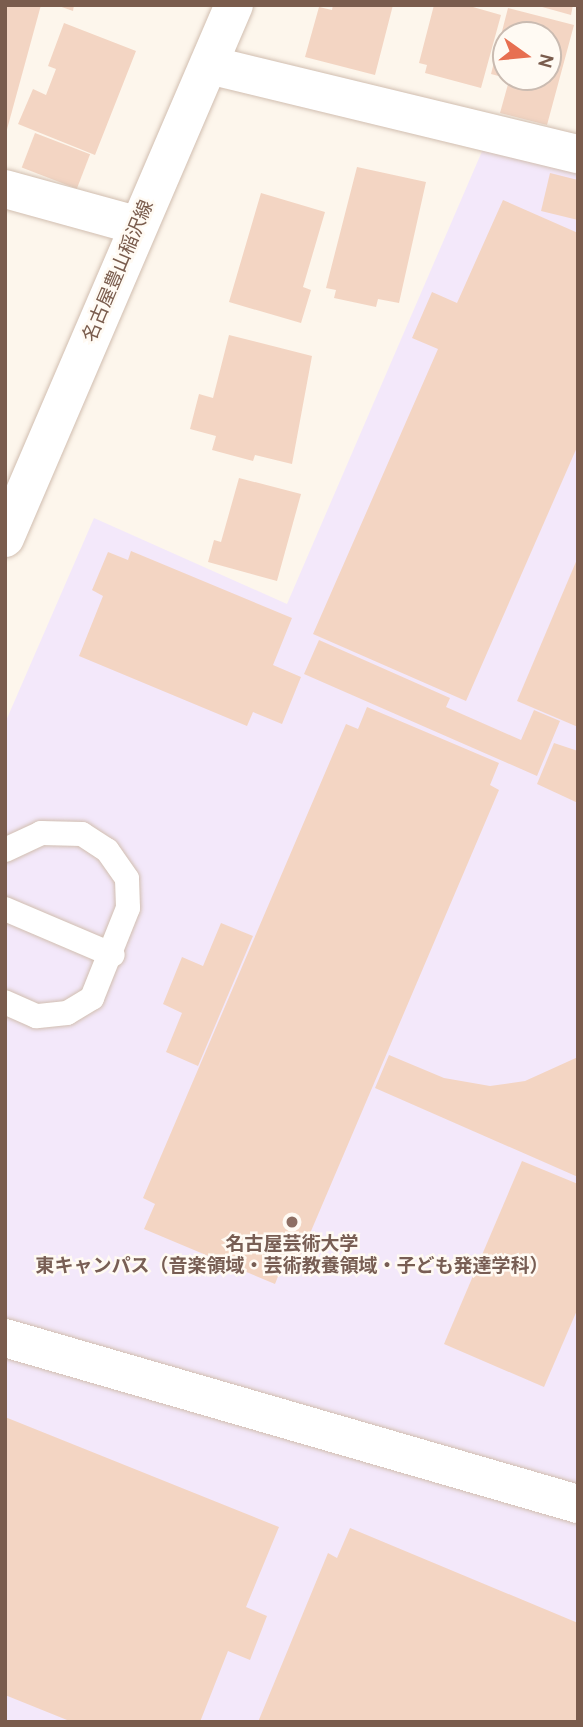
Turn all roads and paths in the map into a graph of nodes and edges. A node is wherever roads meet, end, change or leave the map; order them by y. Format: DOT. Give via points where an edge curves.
graph roads {
  1 [pos="234,5"];
  2 [pos="209,65"];
  3 [pos="578,154"];
  4 [pos="5,189"];
  5 [pos="136,225"];
  6 [pos="5,538"];
  7 [pos="5,850"];
  8 [pos="5,909"];
  9 [pos="113,955"];
  10 [pos="5,1002"];
  11 [pos="5,1338"];
  12 [pos="578,1504"];
  1 -- 2 [label="street, 名古屋豊山稲沢線"];
  2 -- 3 [label="street"];
  2 -- 5 [label="street, 名古屋豊山稲沢線"];
  4 -- 5 [label="street"];
  5 -- 6 [label="street, 名古屋豊山稲沢線"];
  7 -- 9 [label="lane" via="41,833 82,834 107,850 127,879 128,889 128,908"];
  8 -- 9 [label="lane"];
  9 -- 10 [label="lane" via="92,998 67,1013 36,1016"];
  11 -- 12 [label="street"];
}
